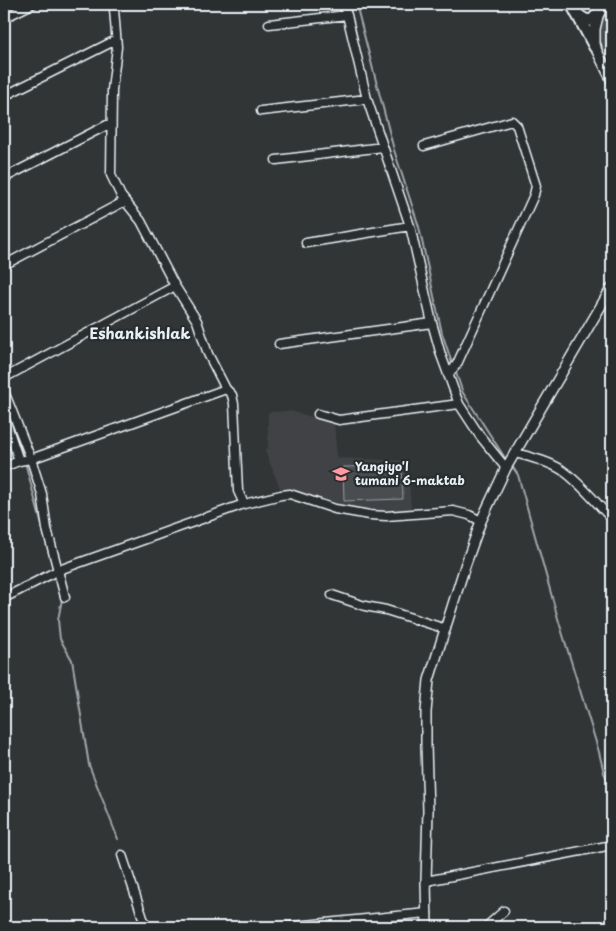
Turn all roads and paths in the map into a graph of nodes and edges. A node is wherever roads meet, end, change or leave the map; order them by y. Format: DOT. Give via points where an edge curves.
graph roads {
  1 [pos="32,4"];
  2 [pos="113,4"];
  3 [pos="343,4"];
  4 [pos="600,8"];
  5 [pos="574,9"];
  6 [pos="347,15"];
  7 [pos="4,18"];
  8 [pos="269,24"];
  9 [pos="116,40"];
  10 [pos="595,47"];
  11 [pos="612,81"];
  12 [pos="4,96"];
  13 [pos="367,99"];
  14 [pos="261,111"];
  15 [pos="111,122"];
  16 [pos="424,146"];
  17 [pos="383,147"];
  18 [pos="276,160"];
  19 [pos="4,178"];
  20 [pos="125,201"];
  21 [pos="410,226"];
  22 [pos="306,243"];
  23 [pos="4,265"];
  24 [pos="175,286"];
  25 [pos="612,287"];
  26 [pos="432,323"];
  27 [pos="279,344"];
  28 [pos="448,374"];
  29 [pos="4,378"];
  30 [pos="226,389"];
  31 [pos="4,391"];
  32 [pos="459,404"];
  33 [pos="318,414"];
  34 [pos="4,416"];
  35 [pos="513,455"];
  36 [pos="31,458"];
  37 [pos="19,461"];
  38 [pos="4,466"];
  39 [pos="506,468"];
  40 [pos="244,504"];
  41 [pos="612,519"];
  42 [pos="481,521"];
  43 [pos="59,570"];
  44 [pos="332,595"];
  45 [pos="65,597"];
  46 [pos="4,598"];
  47 [pos="446,628"];
  48 [pos="612,845"];
  49 [pos="122,855"];
  50 [pos="426,881"];
  51 [pos="504,911"];
  52 [pos="427,913"];
  53 [pos="146,927"];
  54 [pos="285,927"];
  55 [pos="427,927"];
  56 [pos="486,927"];
  1 -- 7 [label="street"];
  2 -- 9 [label="street"];
  3 -- 6 [label="street"];
  4 -- 5 [label="highway" via="591,20 583,19"];
  4 -- 10 [label="main road"];
  5 -- 10 [label="highway"];
  6 -- 8 [label="street"];
  6 -- 13 [label="street"];
  9 -- 12 [label="street"];
  9 -- 15 [label="street"];
  10 -- 11 [label="main road"];
  13 -- 14 [label="street"];
  13 -- 17 [label="street"];
  15 -- 19 [label="street"];
  15 -- 20 [label="street" via="111,176"];
  16 -- 28 [label="street" via="512,121 517,126 536,186 458,364"];
  17 -- 18 [label="street"];
  17 -- 21 [label="street"];
  20 -- 23 [label="street"];
  20 -- 24 [label="street" via="141,221"];
  21 -- 22 [label="street"];
  21 -- 26 [label="street"];
  24 -- 29 [label="street"];
  24 -- 30 [label="street" via="197,321 208,354"];
  25 -- 35 [label="main road"];
  26 -- 27 [label="street"];
  26 -- 28 [label="street"];
  28 -- 32 [label="street"];
  30 -- 36 [label="street"];
  30 -- 40 [label="street" via="234,404 238,491"];
  31 -- 36 [label="street"];
  32 -- 33 [label="street" via="339,420"];
  32 -- 39 [label="street"];
  34 -- 37 [label="street"];
  35 -- 39 [label="main road"];
  35 -- 41 [label="street" via="562,470"];
  36 -- 37 [label="street"];
  36 -- 43 [label="street"];
  37 -- 38 [label="street"];
  39 -- 42 [label="main road"];
  40 -- 42 [label="street" via="290,494 335,509 370,515 453,511"];
  40 -- 43 [label="street"];
  42 -- 47 [label="main road"];
  43 -- 45 [label="street"];
  43 -- 46 [label="street"];
  44 -- 47 [label="street"];
  47 -- 50 [label="main road" via="430,680 426,712"];
  48 -- 50 [label="street"];
  49 -- 53 [label="street"];
  50 -- 52 [label="main road"];
  51 -- 56 [label="street"];
  52 -- 54 [label="street"];
  52 -- 55 [label="main road"];
}
